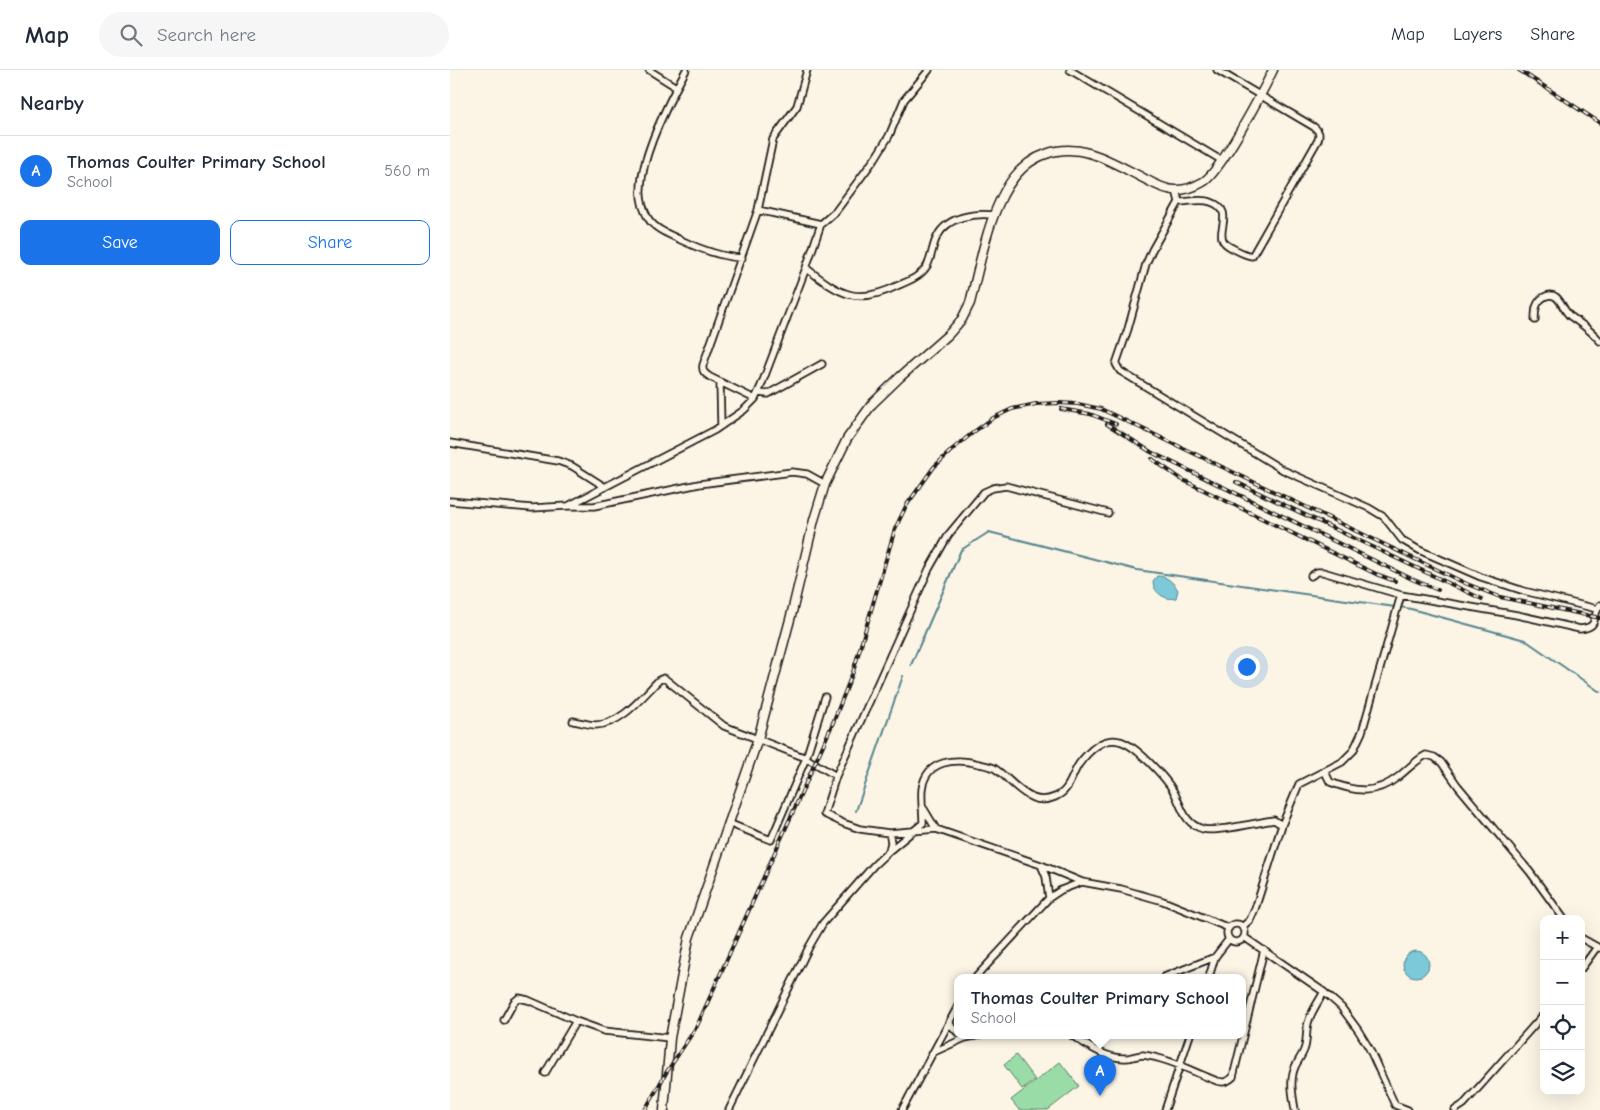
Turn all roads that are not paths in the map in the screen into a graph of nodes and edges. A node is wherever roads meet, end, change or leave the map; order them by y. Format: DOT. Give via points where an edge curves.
graph roads {
  1 [pos="649,70"];
  2 [pos="686,70"];
  3 [pos="807,70"];
  4 [pos="929,70"];
  5 [pos="1070,70"];
  6 [pos="1218,70"];
  7 [pos="1273,70"];
  8 [pos="676,87"];
  9 [pos="1261,95"];
  10 [pos="1221,160"];
  11 [pos="1176,190"];
  12 [pos="1179,202"];
  13 [pos="758,210"];
  14 [pos="994,215"];
  15 [pos="821,224"];
  16 [pos="742,258"];
  17 [pos="806,268"];
  18 [pos="1535,320"];
  19 [pos="1600,341"];
  20 [pos="822,364"];
  21 [pos="720,382"];
  22 [pos="757,396"];
  23 [pos="721,426"];
  24 [pos="450,443"];
  25 [pos="825,484"];
  26 [pos="605,487"];
  27 [pos="450,501"];
  28 [pos="568,506"];
  29 [pos="1108,513"];
  30 [pos="1311,576"];
  31 [pos="1401,595"];
  32 [pos="1598,607"];
  33 [pos="826,697"];
  34 [pos="573,721"];
  35 [pos="758,739"];
  36 [pos="806,758"];
  37 [pos="1324,772"];
  38 [pos="836,776"];
  39 [pos="924,809"];
  40 [pos="728,823"];
  41 [pos="1282,825"];
  42 [pos="936,829"];
  43 [pos="913,831"];
  44 [pos="889,833"];
  45 [pos="889,851"];
  46 [pos="1041,865"];
  47 [pos="1082,882"];
  48 [pos="1049,898"];
  49 [pos="1561,915"];
  50 [pos="1242,927"];
  51 [pos="1229,928"];
  52 [pos="1244,937"];
  53 [pos="1229,939"];
  54 [pos="1585,940"];
  55 [pos="1598,947"];
  56 [pos="1264,950"];
  57 [pos="1216,957"];
  58 [pos="1585,962"];
  59 [pos="979,974"];
  60 [pos="1172,974"];
  61 [pos="1210,974"];
  62 [pos="1324,992"];
  63 [pos="954,1014"];
  64 [pos="1540,1018"];
  65 [pos="504,1020"];
  66 [pos="576,1021"];
  67 [pos="1246,1021"];
  68 [pos="949,1023"];
  69 [pos="954,1028"];
  70 [pos="670,1038"];
  71 [pos="958,1039"];
  72 [pos="1078,1039"];
  73 [pos="1189,1039"];
  74 [pos="1242,1039"];
  75 [pos="934,1052"];
  76 [pos="1179,1067"];
  77 [pos="545,1073"];
  78 [pos="1394,1108"];
  79 [pos="664,1110"];
  80 [pos="729,1110"];
  81 [pos="902,1110"];
  82 [pos="1165,1110"];
  83 [pos="1295,1110"];
  84 [pos="1408,1110"];
  85 [pos="1455,1110"];
  1 -- 8 [label="street"];
  2 -- 8 [label="street"];
  3 -- 13 [label="street" via="797,106 773,139"];
  4 -- 15 [label="street" via="904,100 876,157 836,211"];
  5 -- 10 [label="street"];
  6 -- 9 [label="street"];
  7 -- 9 [label="street"];
  8 -- 16 [label="street" via="650,146 640,190 642,204 649,219 662,231 688,244 732,258"];
  9 -- 10 [label="street"];
  9 -- 12 [label="street" via="1314,127 1320,134 1252,256 1222,241 1225,218 1217,205 1202,200"];
  10 -- 11 [label="street" via="1204,182"];
  11 -- 12 [label="street"];
  11 -- 14 [label="street" via="1156,184 1100,156 1074,149 1056,150 1037,157 1020,169"];
  12 -- 32 [label="street" via="1146,264 1116,364 1120,371 1283,470 1370,508 1384,517 1402,540 1419,550 1481,577 1524,591"];
  13 -- 15 [label="street"];
  13 -- 16 [label="street"];
  14 -- 17 [label="street" via="980,214 953,221 937,237 927,266 920,274 877,295 854,297"];
  14 -- 25 [label="street" via="970,303 962,319 872,404 847,439"];
  15 -- 17 [label="street"];
  16 -- 21 [label="street" via="702,365 704,373"];
  17 -- 22 [label="street"];
  18 -- 19 [label="street" via="1540,300 1552,295 1568,314"];
  20 -- 22 [label="street" via="768,394"];
  21 -- 22 [label="street"];
  21 -- 23 [label="street"];
  22 -- 23 [label="street"];
  23 -- 26 [label="street"];
  24 -- 26 [label="street" via="558,461"];
  25 -- 28 [label="street" via="807,474 792,472 699,484 594,506"];
  25 -- 35 [label="street"];
  26 -- 28 [label="street"];
  27 -- 28 [label="street" via="532,508"];
  29 -- 38 [label="street" via="1006,486 984,492 949,534 929,569"];
  30 -- 31 [label="street" via="1323,572"];
  31 -- 32 [label="street" via="1580,629 1592,626"];
  31 -- 37 [label="street" via="1362,732 1353,751"];
  33 -- 36 [label="street"];
  34 -- 35 [label="street" via="607,724 626,714 664,678 724,726"];
  35 -- 36 [label="street"];
  35 -- 40 [label="street"];
  36 -- 38 [label="street"];
  36 -- 40 [label="street" via="772,840"];
  37 -- 41 [label="street" via="1299,784"];
  37 -- 49 [label="street" via="1330,782 1360,791 1384,786 1417,759 1426,755 1434,757 1530,872"];
  38 -- 44 [label="street" via="824,814 860,829"];
  39 -- 41 [label="street" via="922,789 925,780 929,772 946,762 958,760 993,768 1032,798 1044,800 1062,793 1071,783 1079,765 1096,746 1107,740 1119,740 1130,745 1168,783 1183,816 1203,830 1274,820"];
  39 -- 42 [label="street"];
  39 -- 43 [label="street" via="923,823"];
  40 -- 70 [label="street" via="689,938"];
  41 -- 50 [label="street" via="1255,909"];
  42 -- 43 [label="street"];
  42 -- 46 [label="street"];
  43 -- 44 [label="street"];
  43 -- 45 [label="street"];
  44 -- 45 [label="street"];
  45 -- 80 [label="street" via="823,923 808,947"];
  46 -- 47 [label="street"];
  46 -- 48 [label="street"];
  47 -- 48 [label="street"];
  47 -- 51 [label="street" via="1163,901"];
  48 -- 59 [label="street"];
  50 -- 51 [label="street" via="1235,924"];
  50 -- 52 [label="street"];
  51 -- 53 [label="street"];
  52 -- 53 [label="street" via="1237,942"];
  52 -- 56 [label="street"];
  53 -- 57 [label="street"];
  54 -- 55 [label="street"];
  55 -- 58 [label="street"];
  56 -- 62 [label="street"];
  56 -- 67 [label="street"];
  57 -- 60 [label="street"];
  57 -- 61 [label="street"];
  62 -- 78 [label="street" via="1341,1007 1369,1048"];
  62 -- 83 [label="street" via="1307,1024 1306,1044 1292,1077"];
  63 -- 68 [label="street"];
  64 -- 85 [label="street" via="1464,1104"];
  65 -- 66 [label="street" via="519,998"];
  66 -- 70 [label="street" via="604,1031"];
  66 -- 77 [label="street"];
  68 -- 69 [label="street"];
  68 -- 75 [label="street"];
  70 -- 79 [label="street"];
  71 -- 75 [label="street"];
  72 -- 76 [label="street" via="1114,1057 1125,1059 1141,1055"];
  73 -- 76 [label="street"];
  74 -- 76 [label="street" via="1232,1077 1228,1081"];
  75 -- 81 [label="street"];
  76 -- 82 [label="street"];
  78 -- 84 [label="street"];
}
